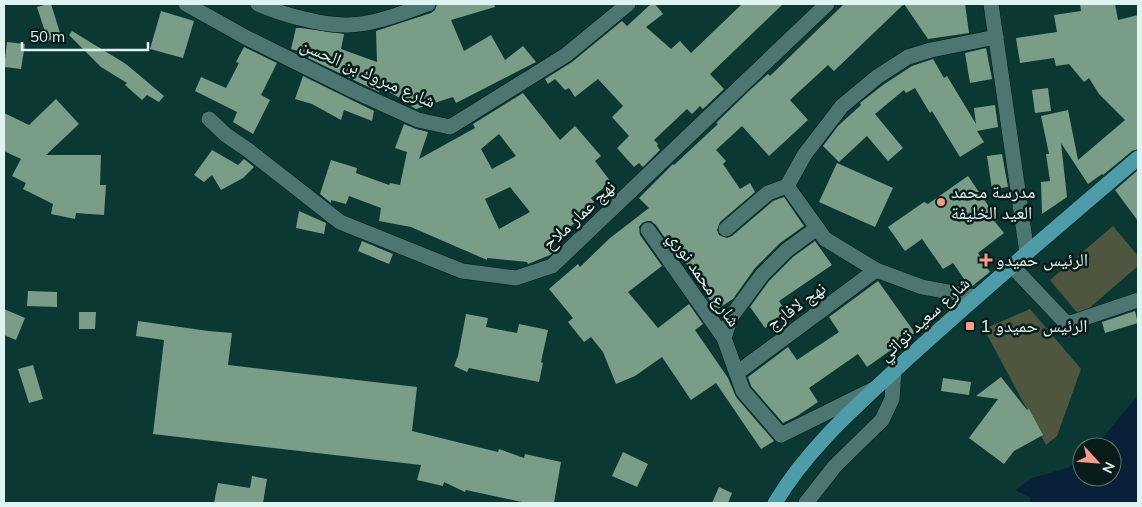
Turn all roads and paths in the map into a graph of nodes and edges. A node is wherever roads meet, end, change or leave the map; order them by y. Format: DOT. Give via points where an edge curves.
graph roads {
  1 [pos="186,4"];
  2 [pos="258,4"];
  3 [pos="428,4"];
  4 [pos="628,4"];
  5 [pos="827,4"];
  6 [pos="991,4"];
  7 [pos="996,37"];
  8 [pos="209,118"];
  9 [pos="1138,158"];
  10 [pos="787,186"];
  11 [pos="726,228"];
  12 [pos="817,228"];
  13 [pos="648,230"];
  14 [pos="1027,253"];
  15 [pos="1012,266"];
  16 [pos="876,270"];
  17 [pos="976,297"];
  18 [pos="1138,300"];
  19 [pos="724,338"];
  20 [pos="894,371"];
  21 [pos="737,373"];
  22 [pos="877,387"];
  23 [pos="775,503"];
  24 [pos="806,503"];
  1 -- 4 [label="street, شارع مبروك بن الحسن" via="354,91 418,120 450,127 566,55"];
  2 -- 3 [label="street" via="322,22 348,25 393,17"];
  5 -- 8 [label="street, نهج عمار ملاح" via="552,266 516,278 462,271 340,222"];
  6 -- 7 [label="street"];
  7 -- 10 [label="street" via="916,55 877,77 842,106 805,154"];
  7 -- 14 [label="street"];
  9 -- 14 [label="main road, شارع سعيد تواتي"];
  10 -- 11 [label="street" via="768,193"];
  10 -- 12 [label="street"];
  12 -- 16 [label="street" via="825,239"];
  12 -- 19 [label="street" via="787,250 762,276 731,317"];
  13 -- 19 [label="street, شارع محمد نوري"];
  14 -- 15 [label="main road, شارع سعيد تواتي"];
  15 -- 17 [label="main road, شارع سعيد تواتي"];
  15 -- 18 [label="street" via="1064,321 1070,323"];
  16 -- 17 [label="street" via="922,286"];
  16 -- 21 [label="street, نهج لافارج"];
  17 -- 20 [label="main road, شارع سعيد تواتي"];
  19 -- 21 [label="street, شارع محمد نوري"];
  20 -- 22 [label="main road, شارع سعيد تواتي"];
  20 -- 24 [label="street" via="892,399 882,420 836,466"];
  21 -- 22 [label="street, شارع محمد نوري" via="743,391 781,435"];
  22 -- 23 [label="main road, شارع سعيد تواتي" via="817,446"];
}
